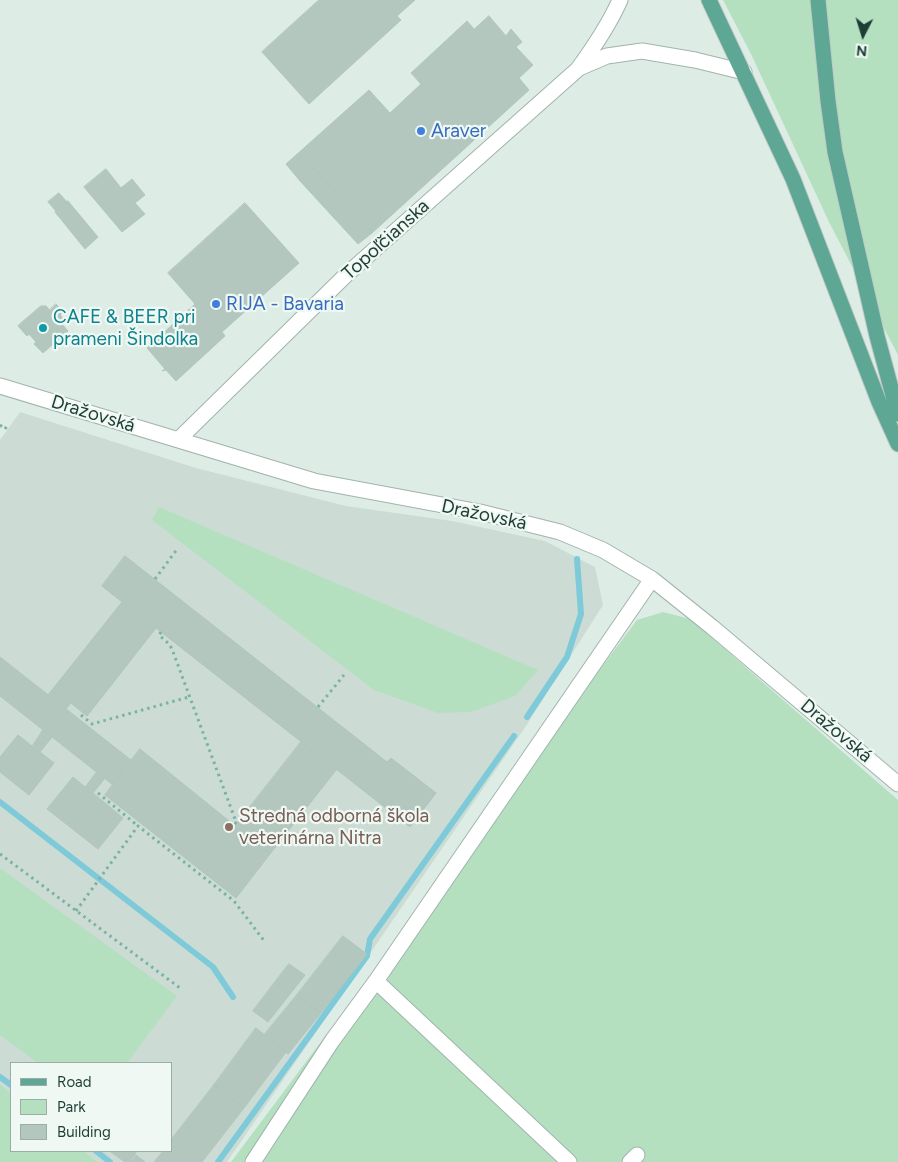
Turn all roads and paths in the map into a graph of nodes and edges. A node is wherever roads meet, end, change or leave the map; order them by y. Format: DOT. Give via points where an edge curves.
graph roads {
  1 [pos="620,0"];
  2 [pos="709,0"];
  3 [pos="818,0"];
  4 [pos="578,69"];
  5 [pos="744,72"];
  6 [pos="877,336"];
  7 [pos="898,379"];
  8 [pos="0,386"];
  9 [pos="898,414"];
  10 [pos="8,424"];
  11 [pos="0,425"];
  12 [pos="179,439"];
  13 [pos="898,444"];
  14 [pos="178,548"];
  15 [pos="155,579"];
  16 [pos="652,579"];
  17 [pos="161,632"];
  18 [pos="344,675"];
  19 [pos="189,697"];
  20 [pos="318,707"];
  21 [pos="81,715"];
  22 [pos="898,784"];
  23 [pos="98,793"];
  24 [pos="237,824"];
  25 [pos="138,826"];
  26 [pos="0,854"];
  27 [pos="76,911"];
  28 [pos="265,942"];
  29 [pos="376,981"];
  30 [pos="180,988"];
  31 [pos="253,1162"];
  32 [pos="569,1162"];
  1 -- 4 [label="street" via="614,15"];
  2 -- 5 [label="main road"];
  3 -- 6 [label="main road" via="835,152"];
  4 -- 5 [label="street" via="607,56 642,50"];
  4 -- 12 [label="street, Topoľčianska" via="346,275"];
  5 -- 13 [label="main road" via="793,179"];
  6 -- 7 [label="main road"];
  6 -- 9 [label="main road"];
  8 -- 12 [label="street, Dražovská"];
  10 -- 11 [label="path" via="5,429"];
  12 -- 16 [label="street, Dražovská" via="314,481 480,512 560,532 603,550"];
  14 -- 15 [label="path"];
  16 -- 22 [label="street, Dražovská"];
  16 -- 29 [label="street"];
  17 -- 19 [label="path" via="159,635 170,644"];
  18 -- 20 [label="path"];
  19 -- 21 [label="path" via="92,724"];
  19 -- 24 [label="path"];
  23 -- 25 [label="path"];
  25 -- 27 [label="path"];
  25 -- 28 [label="path" via="234,901"];
  26 -- 27 [label="path"];
  27 -- 30 [label="path"];
  29 -- 31 [label="street" via="332,1041"];
  29 -- 32 [label="street"];
}
